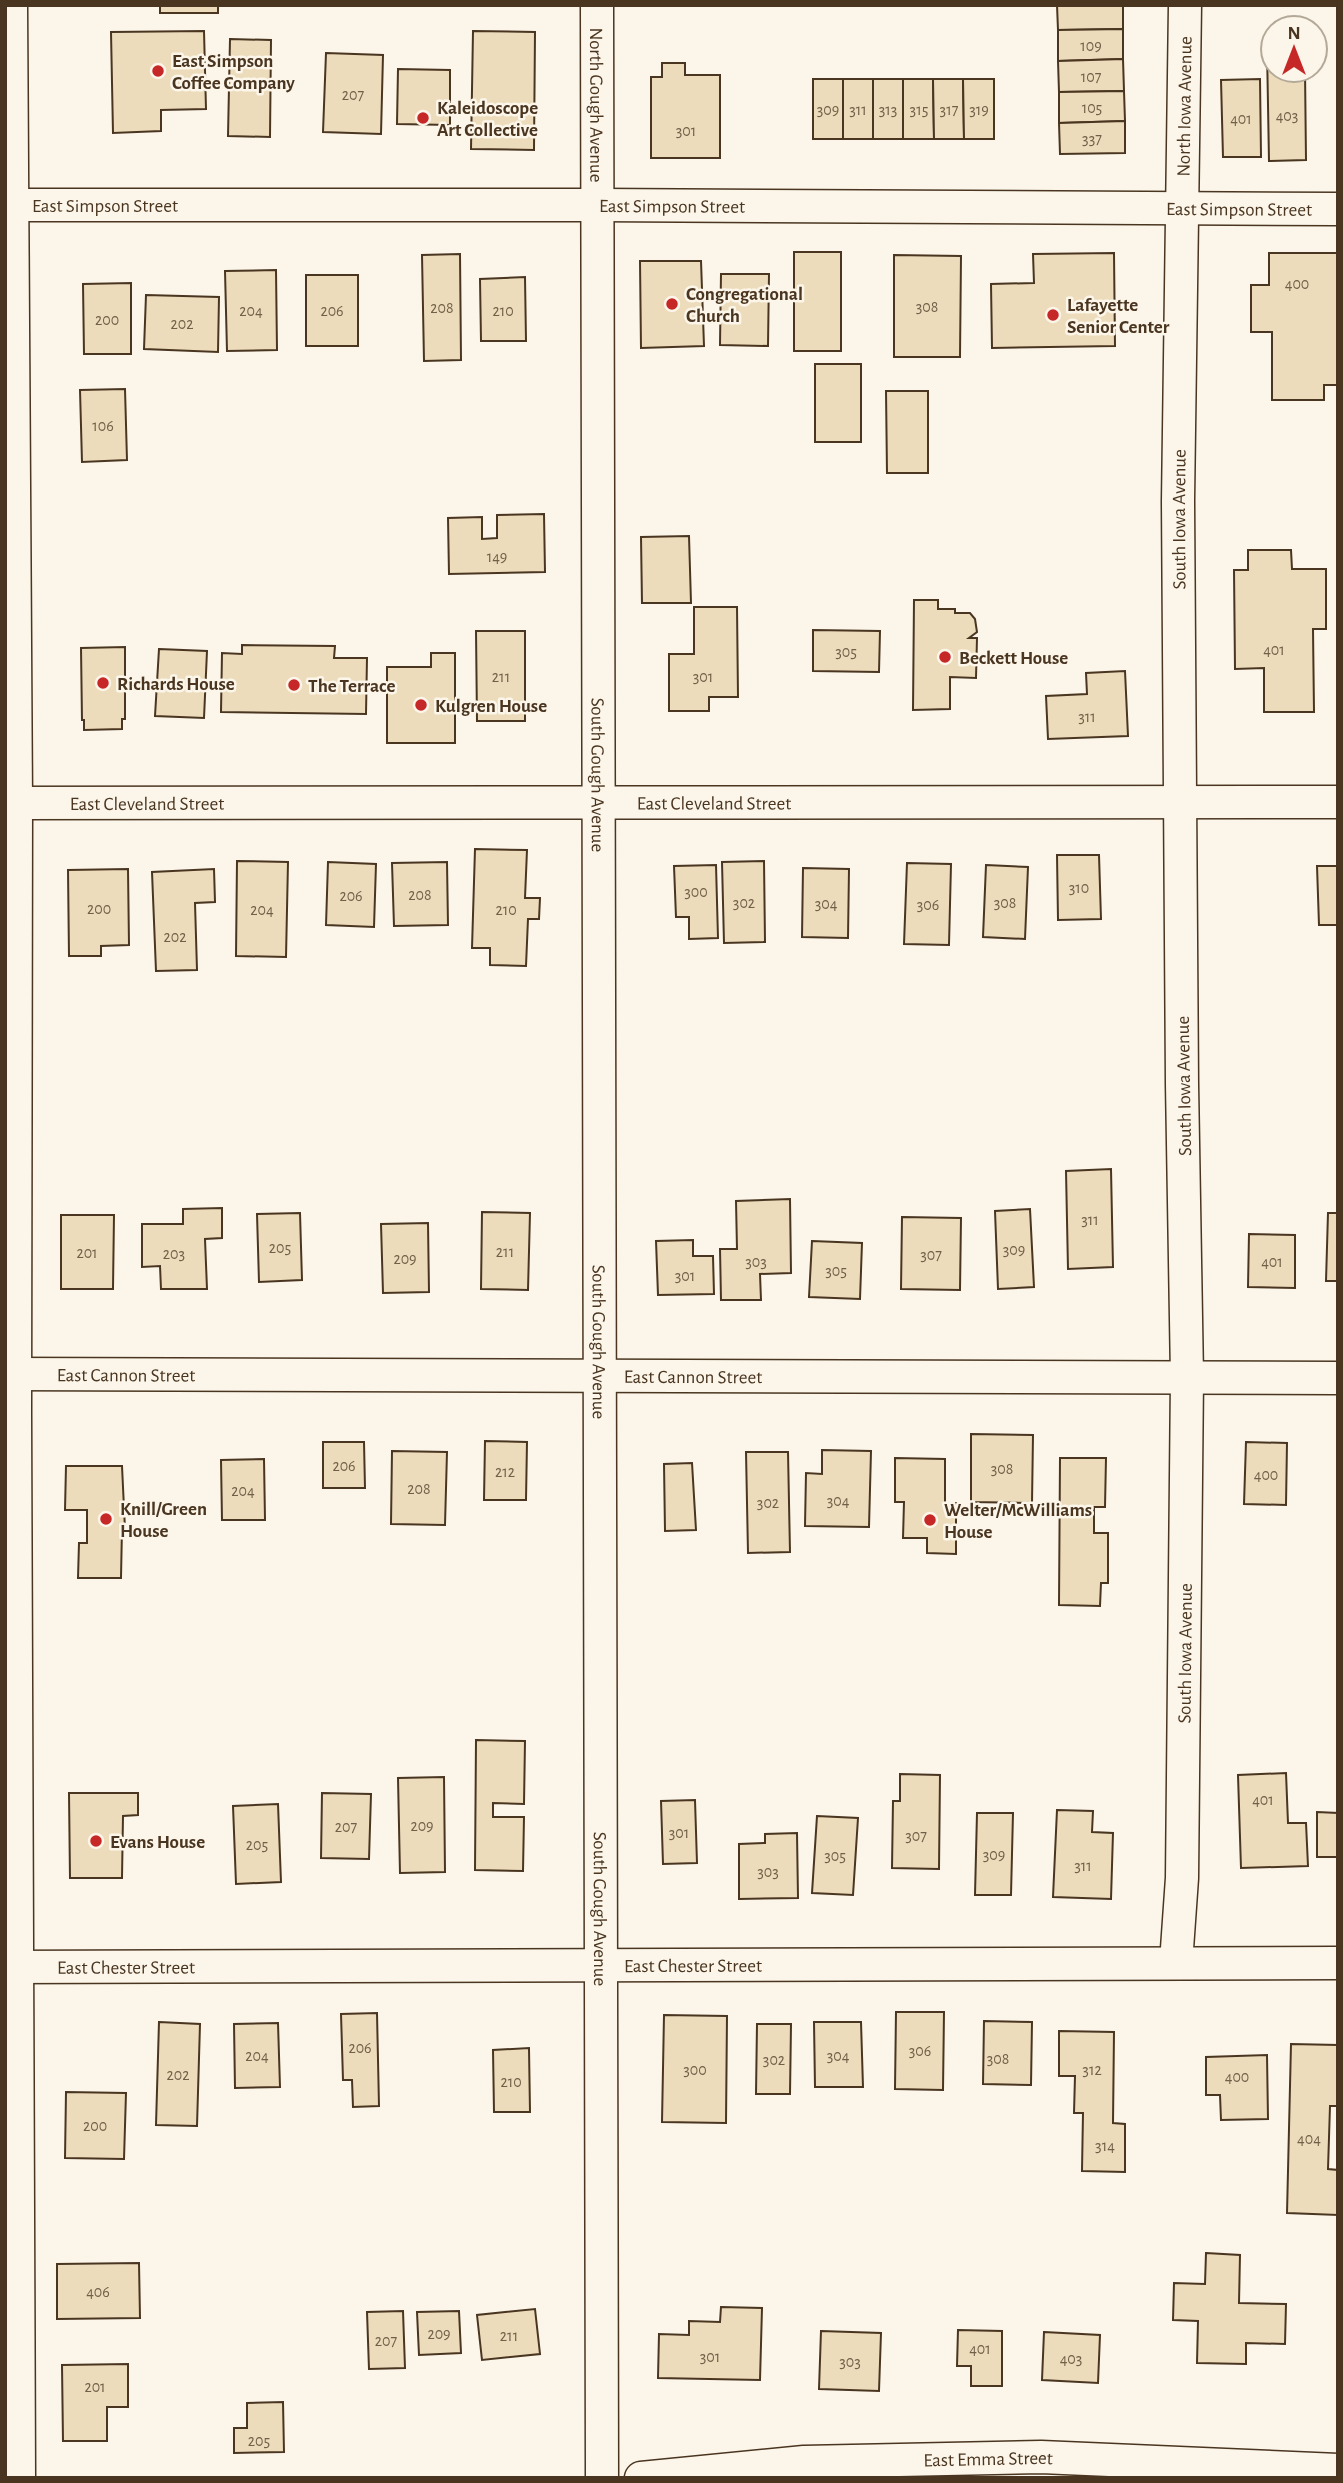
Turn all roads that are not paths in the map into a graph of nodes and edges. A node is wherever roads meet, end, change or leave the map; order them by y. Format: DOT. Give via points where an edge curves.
graph roads {
  1 [pos="11,5"];
  2 [pos="597,5"];
  3 [pos="1185,5"];
  4 [pos="8,205"];
  5 [pos="597,205"];
  6 [pos="1183,209"];
  7 [pos="1338,209"];
  8 [pos="10,803"];
  9 [pos="1338,803"];
  10 [pos="599,804"];
  11 [pos="1181,804"];
  12 [pos="10,1374"];
  13 [pos="600,1376"];
  14 [pos="1187,1377"];
  15 [pos="1338,1378"];
  16 [pos="1176,1963"];
  17 [pos="1338,1963"];
  18 [pos="601,1966"];
  19 [pos="12,1967"];
  20 [pos="1338,2470"];
  21 [pos="19,2478"];
  22 [pos="602,2478"];
  23 [pos="641,2478"];
  1 -- 4 [label="street"];
  2 -- 5 [label="street, North Gough Avenue"];
  3 -- 6 [label="street, North Iowa Avenue"];
  4 -- 5 [label="street, East Simpson Street"];
  4 -- 8 [label="street"];
  5 -- 6 [label="street, East Simpson Street"];
  5 -- 10 [label="street, South Gough Avenue"];
  6 -- 7 [label="street, East Simpson Street"];
  6 -- 11 [label="street, South Iowa Avenue" via="1178,501"];
  8 -- 10 [label="street, East Cleveland Street"];
  8 -- 12 [label="street"];
  9 -- 11 [label="street, East Cleveland Street"];
  10 -- 11 [label="street, East Cleveland Street"];
  10 -- 13 [label="street, South Gough Avenue"];
  11 -- 14 [label="street, South Iowa Avenue"];
  12 -- 13 [label="street, East Cannon Street"];
  12 -- 19 [label="street"];
  13 -- 14 [label="street, East Cannon Street"];
  13 -- 18 [label="street, South Gough Avenue"];
  14 -- 15 [label="street, East Cannon Street"];
  14 -- 16 [label="street, South Iowa Avenue"];
  16 -- 17 [label="street, East Chester Street"];
  16 -- 18 [label="street, East Chester Street"];
  18 -- 19 [label="street, East Chester Street"];
  18 -- 22 [label="street, South Gough Avenue"];
  19 -- 21 [label="street"];
  20 -- 23 [label="street, East Emma Street" via="1041,2456 804,2462"];
}
